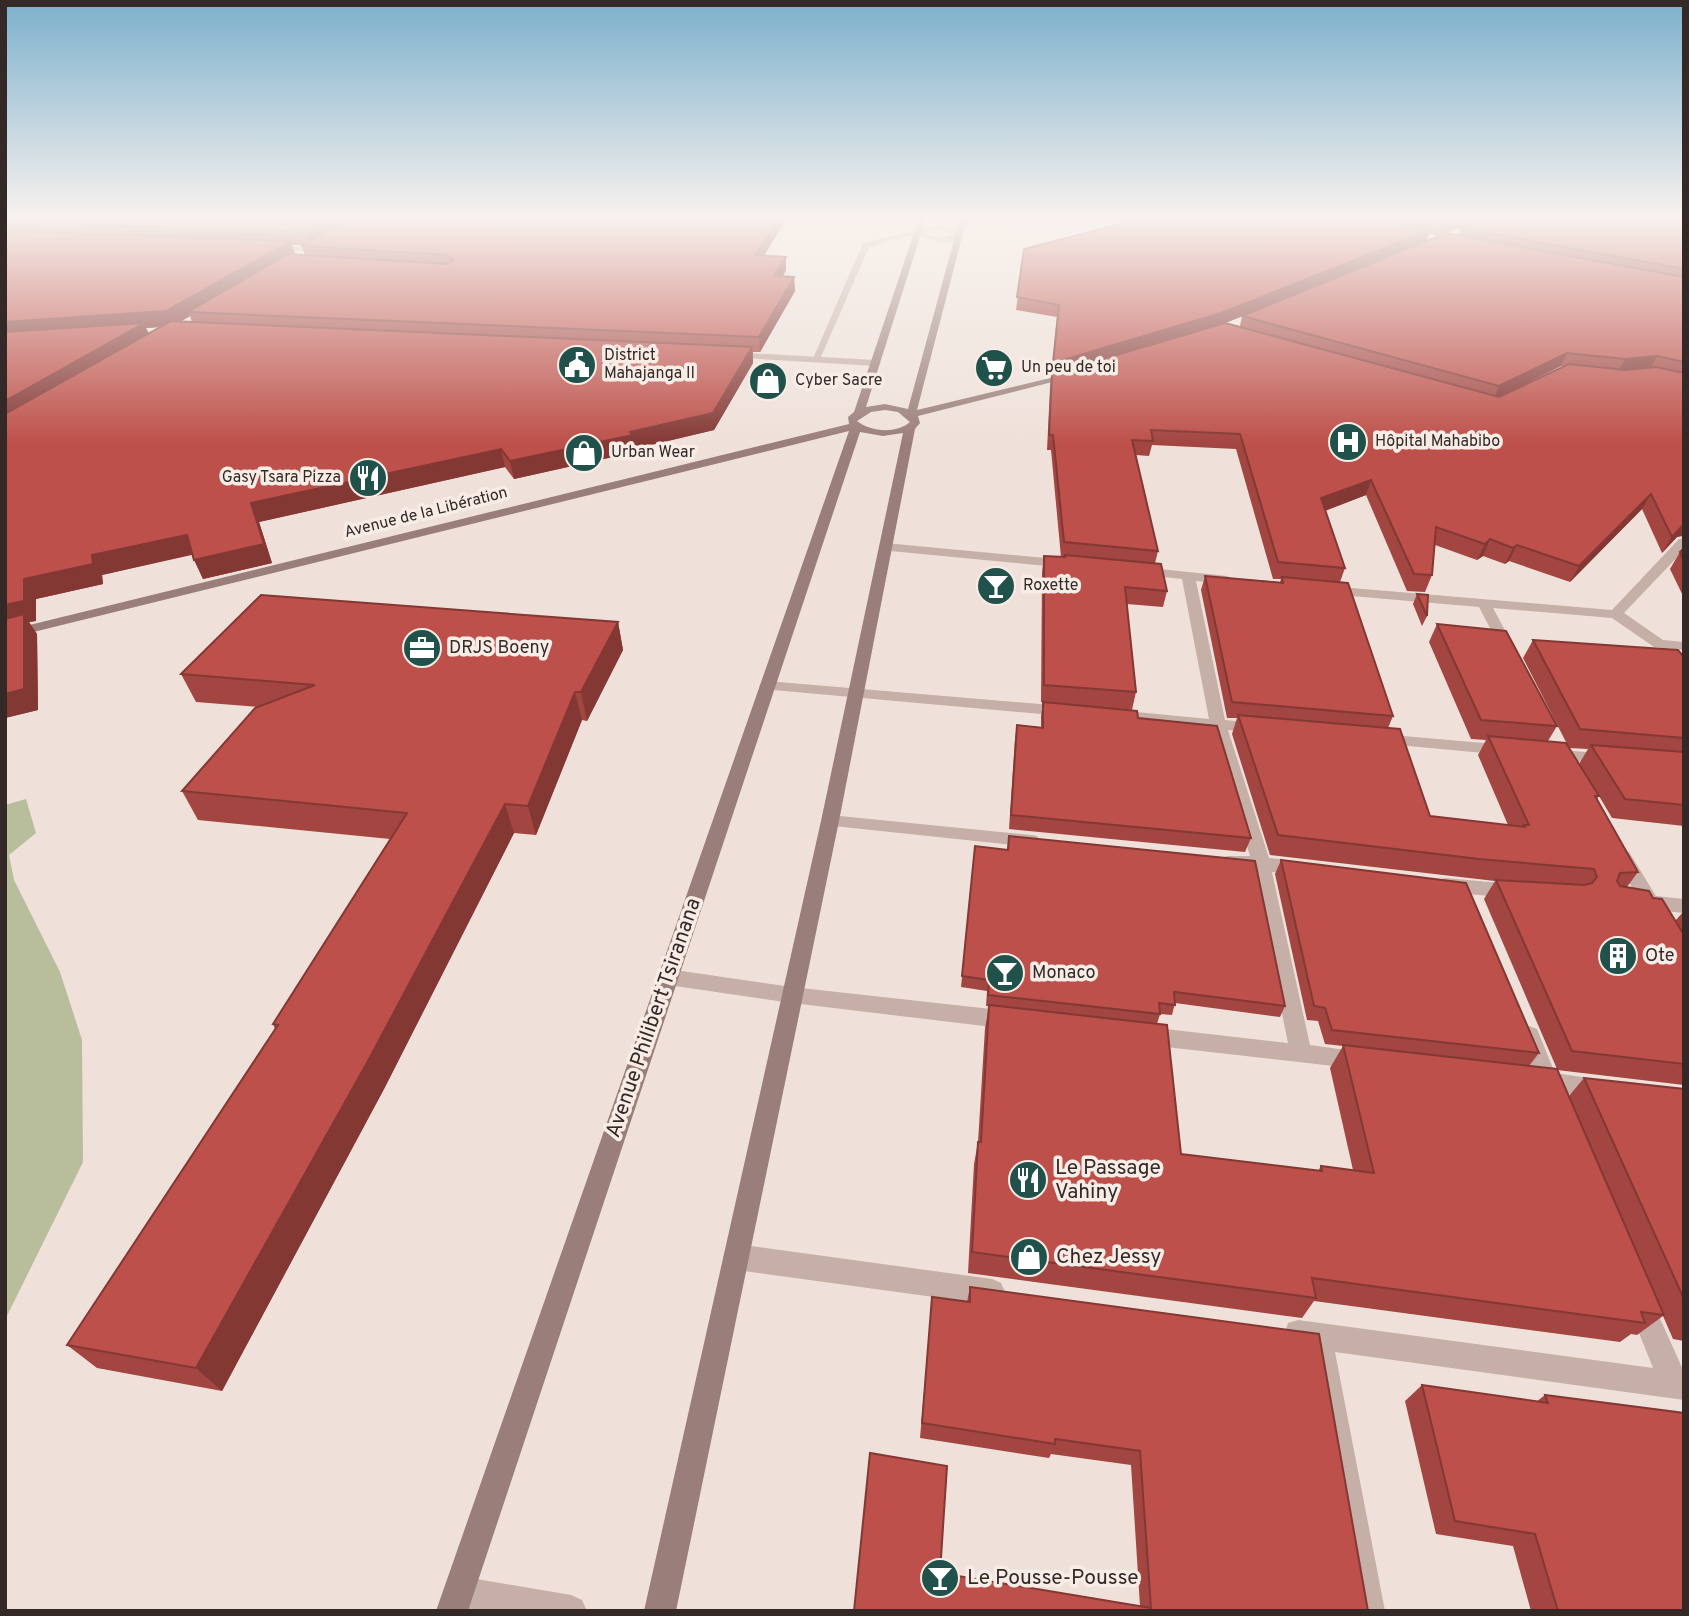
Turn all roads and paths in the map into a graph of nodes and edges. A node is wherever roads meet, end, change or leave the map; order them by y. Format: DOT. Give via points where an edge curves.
graph roads {
  1 [pos="844,293"];
  2 [pos="898,293"];
  3 [pos="944,293"];
  4 [pos="718,355"];
  5 [pos="815,359"];
  6 [pos="876,363"];
  7 [pos="1077,374"];
  8 [pos="857,419"];
  9 [pos="911,421"];
  10 [pos="1684,542"];
  11 [pos="886,547"];
  12 [pos="1078,565"];
  13 [pos="1119,569"];
  14 [pos="1188,576"];
  15 [pos="1240,581"];
  16 [pos="1319,589"];
  17 [pos="1485,604"];
  18 [pos="1616,614"];
  19 [pos="5,635"];
  20 [pos="1684,646"];
  21 [pos="1515,662"];
  22 [pos="767,686"];
  23 [pos="857,692"];
  24 [pos="1218,724"];
  25 [pos="1272,729"];
  26 [pos="1550,732"];
  27 [pos="1367,737"];
  28 [pos="1562,755"];
  29 [pos="1630,760"];
  30 [pos="1576,777"];
  31 [pos="830,821"];
  32 [pos="1052,843"];
  33 [pos="1616,846"];
  34 [pos="1219,859"];
  35 [pos="1261,863"];
  36 [pos="1316,870"];
  37 [pos="1426,883"];
  38 [pos="1467,888"];
  39 [pos="1532,892"];
  40 [pos="1626,900"];
  41 [pos="1650,903"];
  42 [pos="1684,906"];
  43 [pos="1477,912"];
  44 [pos="1664,925"];
  45 [pos="668,977"];
  46 [pos="792,995"];
  47 [pos="1518,1009"];
  48 [pos="1026,1022"];
  49 [pos="1122,1033"];
  50 [pos="1301,1053"];
  51 [pos="1383,1063"];
  52 [pos="1521,1079"];
  53 [pos="1548,1082"];
  54 [pos="1616,1090"];
  55 [pos="1558,1107"];
  56 [pos="736,1257"];
  57 [pos="1632,1283"];
  58 [pos="1021,1295"];
  59 [pos="1279,1330"];
  60 [pos="1320,1336"];
  61 [pos="1679,1385"];
  62 [pos="455,1601"];
  63 [pos="571,1611"];
  64 [pos="660,1611"];
  65 [pos="1369,1611"];
  1 -- 5 [label="street"];
  2 -- 6 [label="main road, Avenue Philibert Tsiranana"];
  3 -- 9 [label="main road"];
  4 -- 5 [label="street"];
  5 -- 6 [label="street"];
  6 -- 8 [label="main road, Avenue Philibert Tsiranana"];
  7 -- 9 [label="main road"];
  8 -- 9 [label="main road, Avenue de la Libération" via="879,408 892,408"];
  8 -- 9 [label="main road" via="875,433 889,433"];
  8 -- 19 [label="main road, Avenue de la Libération"];
  8 -- 22 [label="main road, Avenue Philibert Tsiranana"];
  9 -- 11 [label="main road"];
  10 -- 18 [label="street"];
  11 -- 12 [label="street"];
  11 -- 23 [label="main road"];
  13 -- 14 [label="street"];
  14 -- 15 [label="street"];
  14 -- 24 [label="street"];
  16 -- 17 [label="street"];
  17 -- 18 [label="street"];
  17 -- 21 [label="street"];
  18 -- 20 [label="street" via="1663,650"];
  22 -- 23 [label="street"];
  22 -- 45 [label="main road, Avenue Philibert Tsiranana"];
  23 -- 24 [label="street"];
  23 -- 31 [label="main road"];
  24 -- 25 [label="street"];
  24 -- 35 [label="street"];
  26 -- 28 [label="street"];
  27 -- 28 [label="street"];
  28 -- 29 [label="street"];
  28 -- 30 [label="street"];
  31 -- 32 [label="street"];
  31 -- 46 [label="main road"];
  33 -- 41 [label="street"];
  34 -- 35 [label="street"];
  35 -- 36 [label="street"];
  35 -- 50 [label="street"];
  37 -- 38 [label="street"];
  38 -- 39 [label="street"];
  38 -- 43 [label="street"];
  40 -- 41 [label="street"];
  41 -- 42 [label="street"];
  41 -- 44 [label="street"];
  45 -- 46 [label="street"];
  45 -- 62 [label="main road, Avenue Philibert Tsiranana"];
  46 -- 48 [label="street"];
  46 -- 56 [label="main road"];
  47 -- 53 [label="street"];
  49 -- 50 [label="street"];
  50 -- 51 [label="street"];
  52 -- 53 [label="street"];
  53 -- 54 [label="street"];
  53 -- 55 [label="street"];
  56 -- 58 [label="street"];
  56 -- 64 [label="main road"];
  57 -- 61 [label="street"];
  59 -- 60 [label="street"];
  60 -- 61 [label="street"];
  60 -- 65 [label="street"];
  62 -- 63 [label="street"];
}
